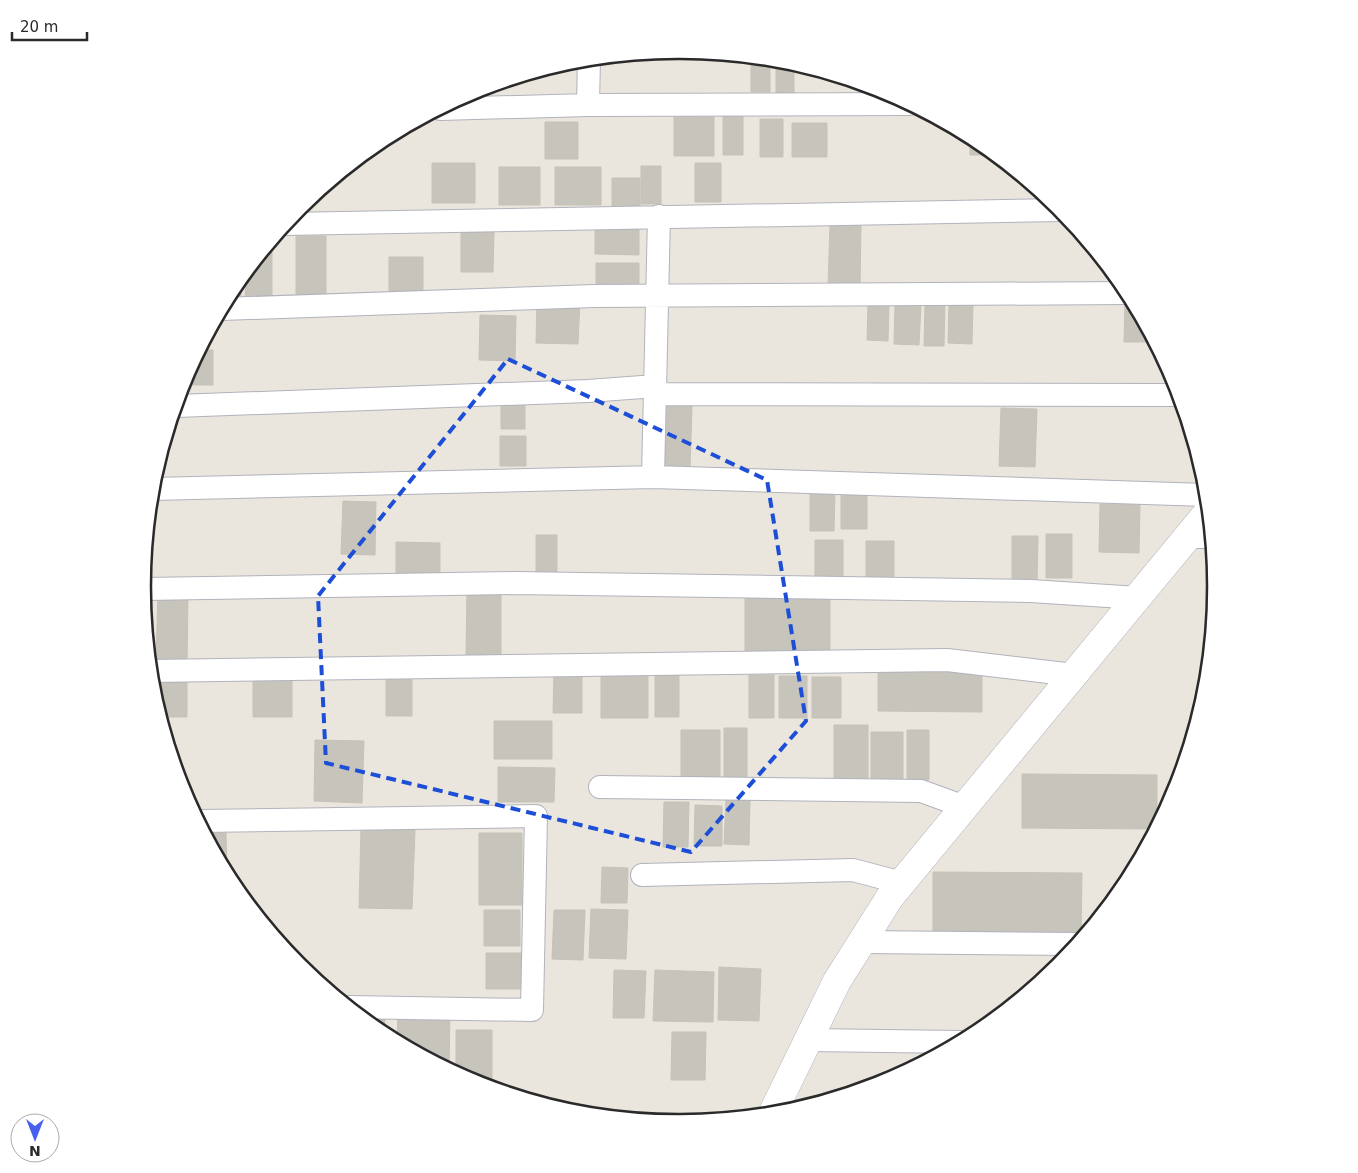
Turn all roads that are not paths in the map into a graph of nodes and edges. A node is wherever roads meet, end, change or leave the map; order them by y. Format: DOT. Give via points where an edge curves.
graph roads {
  1 [pos="589,67"];
  2 [pos="884,100"];
  3 [pos="588,105"];
  4 [pos="456,109"];
  5 [pos="1049,210"];
  6 [pos="659,216"];
  7 [pos="296,224"];
  8 [pos="1118,293"];
  9 [pos="658,296"];
  10 [pos="231,309"];
  11 [pos="656,390"];
  12 [pos="1171,395"];
  13 [pos="183,406"];
  14 [pos="654,477"];
  15 [pos="160,489"];
  16 [pos="1199,495"];
  17 [pos="1199,537"];
  18 [pos="151,589"];
  19 [pos="1138,598"];
  20 [pos="158,670"];
  21 [pos="1074,675"];
  22 [pos="600,787"];
  23 [pos="965,806"];
  24 [pos="206,821"];
  25 [pos="642,875"];
  26 [pos="902,884"];
  27 [pos="861,942"];
  28 [pos="1067,944"];
  29 [pos="361,1007"];
  30 [pos="808,1040"];
  31 [pos="946,1042"];
  32 [pos="776,1105"];
  1 -- 3 [label="street"];
  2 -- 3 [label="street"];
  3 -- 4 [label="street"];
  5 -- 6 [label="street"];
  6 -- 7 [label="street"];
  6 -- 9 [label="street"];
  8 -- 9 [label="street"];
  9 -- 10 [label="street"];
  9 -- 11 [label="street"];
  11 -- 12 [label="street"];
  11 -- 13 [label="street"];
  11 -- 14 [label="street"];
  14 -- 15 [label="street"];
  14 -- 16 [label="street"];
  17 -- 19 [label="street"];
  18 -- 19 [label="street" via="516,583 1021,590"];
  19 -- 21 [label="street"];
  20 -- 21 [label="street" via="947,660"];
  21 -- 23 [label="street"];
  22 -- 23 [label="street" via="921,791"];
  23 -- 26 [label="street"];
  24 -- 29 [label="street" via="536,816 532,1010"];
  25 -- 26 [label="street" via="853,870"];
  26 -- 27 [label="street"];
  27 -- 28 [label="street"];
  27 -- 30 [label="street" via="837,981"];
  30 -- 31 [label="street"];
  30 -- 32 [label="street"];
}
